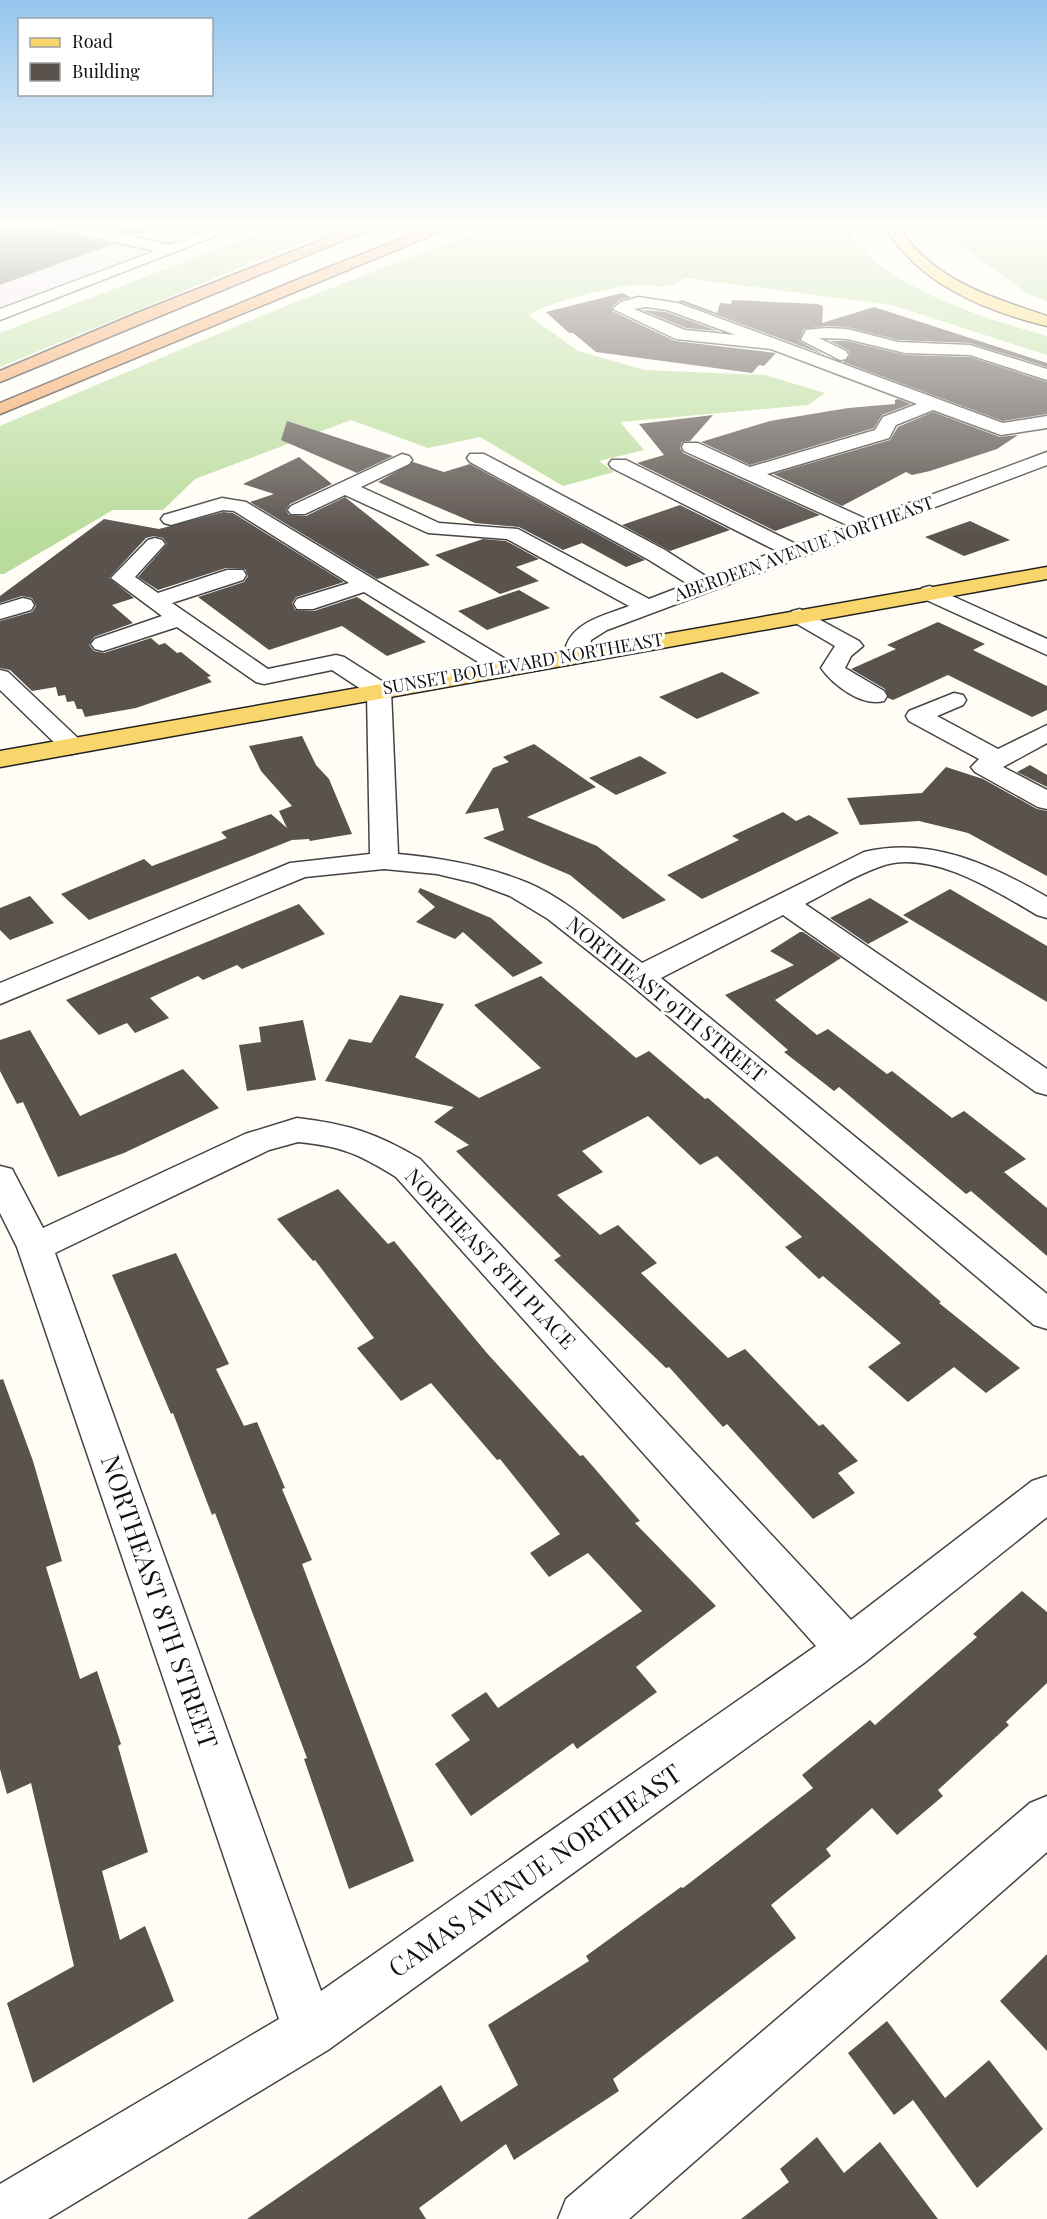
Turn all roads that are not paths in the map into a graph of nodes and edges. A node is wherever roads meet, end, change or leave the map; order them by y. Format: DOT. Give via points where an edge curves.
graph roads {
  1 [pos="111,330"];
  2 [pos="145,330"];
  3 [pos="191,330"];
  4 [pos="669,330"];
  5 [pos="733,330"];
  6 [pos="770,344"];
  7 [pos="844,369"];
  8 [pos="1047,375"];
  9 [pos="0,377"];
  10 [pos="0,390"];
  11 [pos="934,403"];
  12 [pos="0,410"];
  13 [pos="1047,422"];
  14 [pos="691,447"];
  15 [pos="477,458"];
  16 [pos="1047,458"];
  17 [pos="402,460"];
  18 [pos="619,464"];
  19 [pos="748,473"];
  20 [pos="346,488"];
  21 [pos="721,489"];
  22 [pos="689,500"];
  23 [pos="298,510"];
  24 [pos="171,519"];
  25 [pos="865,526"];
  26 [pos="155,544"];
  27 [pos="795,552"];
  28 [pos="1047,573"];
  29 [pos="235,575"];
  30 [pos="367,584"];
  31 [pos="705,586"];
  32 [pos="930,593"];
  33 [pos="155,601"];
  34 [pos="305,604"];
  35 [pos="22,605"];
  36 [pos="647,607"];
  37 [pos="0,612"];
  38 [pos="800,616"];
  39 [pos="180,618"];
  40 [pos="102,644"];
  41 [pos="1047,648"];
  42 [pos="584,654"];
  43 [pos="504,668"];
  44 [pos="0,677"];
  45 [pos="379,690"];
  46 [pos="875,696"];
  47 [pos="954,700"];
  48 [pos="1047,733"];
  49 [pos="72,746"];
  50 [pos="0,759"];
  51 [pos="998,759"];
  52 [pos="1047,801"];
  53 [pos="384,861"];
  54 [pos="784,903"];
  55 [pos="1047,909"];
  56 [pos="640,976"];
  57 [pos="0,994"];
  58 [pos="1047,1084"];
  59 [pos="0,1178"];
  60 [pos="35,1247"];
  61 [pos="1047,1315"];
  62 [pos="1047,1493"];
  63 [pos="848,1649"];
  64 [pos="1047,1820"];
  65 [pos="309,2031"];
  66 [pos="0,2216"];
  67 [pos="586,2219"];
  1 -- 9 [label="highway"];
  2 -- 10 [label="highway"];
  3 -- 12 [label="highway"];
  4 -- 6 [label="street" via="682,335"];
  5 -- 6 [label="street"];
  6 -- 7 [label="street"];
  7 -- 8 [label="street" via="852,365 850,359 809,340 812,334 854,333 900,347 977,350"];
  7 -- 11 [label="street"];
  11 -- 13 [label="street" via="1002,429"];
  11 -- 19 [label="street" via="889,421 882,434"];
  14 -- 19 [label="street"];
  15 -- 31 [label="street" via="657,555"];
  16 -- 25 [label="street, ABERDEEN AVENUE NORTHEAST"];
  17 -- 20 [label="street"];
  18 -- 22 [label="street"];
  19 -- 25 [label="street"];
  20 -- 23 [label="street"];
  20 -- 36 [label="street" via="435,529 511,533"];
  21 -- 22 [label="street"];
  22 -- 27 [label="street"];
  24 -- 30 [label="street" via="222,504 239,506"];
  25 -- 27 [label="street, ABERDEEN AVENUE NORTHEAST"];
  26 -- 33 [label="street" via="122,578"];
  27 -- 31 [label="street, ABERDEEN AVENUE NORTHEAST"];
  28 -- 32 [label="main road, SUNSET BOULEVARD NORTHEAST"];
  29 -- 33 [label="street"];
  30 -- 34 [label="street"];
  30 -- 43 [label="street"];
  31 -- 36 [label="street, ABERDEEN AVENUE NORTHEAST"];
  32 -- 38 [label="main road, SUNSET BOULEVARD NORTHEAST"];
  32 -- 41 [label="street"];
  33 -- 39 [label="street"];
  35 -- 37 [label="street"];
  36 -- 42 [label="street, ABERDEEN AVENUE NORTHEAST" via="598,625 581,637 578,646"];
  38 -- 42 [label="main road, SUNSET BOULEVARD NORTHEAST"];
  38 -- 46 [label="street" via="851,646 841,652 833,668 840,677"];
  39 -- 40 [label="street"];
  39 -- 45 [label="street" via="264,677 336,662"];
  42 -- 43 [label="main road, SUNSET BOULEVARD NORTHEAST"];
  43 -- 45 [label="main road, SUNSET BOULEVARD NORTHEAST"];
  44 -- 49 [label="street"];
  45 -- 49 [label="main road, SUNSET BOULEVARD NORTHEAST"];
  45 -- 53 [label="street"];
  47 -- 51 [label="street" via="918,716"];
  48 -- 51 [label="street"];
  49 -- 50 [label="main road, SUNSET BOULEVARD NORTHEAST"];
  51 -- 52 [label="street" via="984,767"];
  53 -- 56 [label="street, NORTHEAST 9TH STREET" via="437,866 520,890 558,913"];
  53 -- 57 [label="street" via="300,869"];
  54 -- 55 [label="street" via="874,858 911,855 987,874"];
  54 -- 56 [label="street"];
  54 -- 58 [label="street"];
  56 -- 61 [label="street, NORTHEAST 9TH STREET"];
  59 -- 60 [label="street, NORTHEAST 8TH STREET"];
  60 -- 63 [label="street, NORTHEAST 8TH PLACE" via="257,1142 297,1130 337,1134 374,1147 408,1168"];
  60 -- 65 [label="street, NORTHEAST 8TH STREET"];
  62 -- 63 [label="street, CAMAS AVENUE NORTHEAST"];
  63 -- 65 [label="street, CAMAS AVENUE NORTHEAST"];
  64 -- 67 [label="street"];
  65 -- 66 [label="street, CAMAS AVENUE NORTHEAST"];
}
